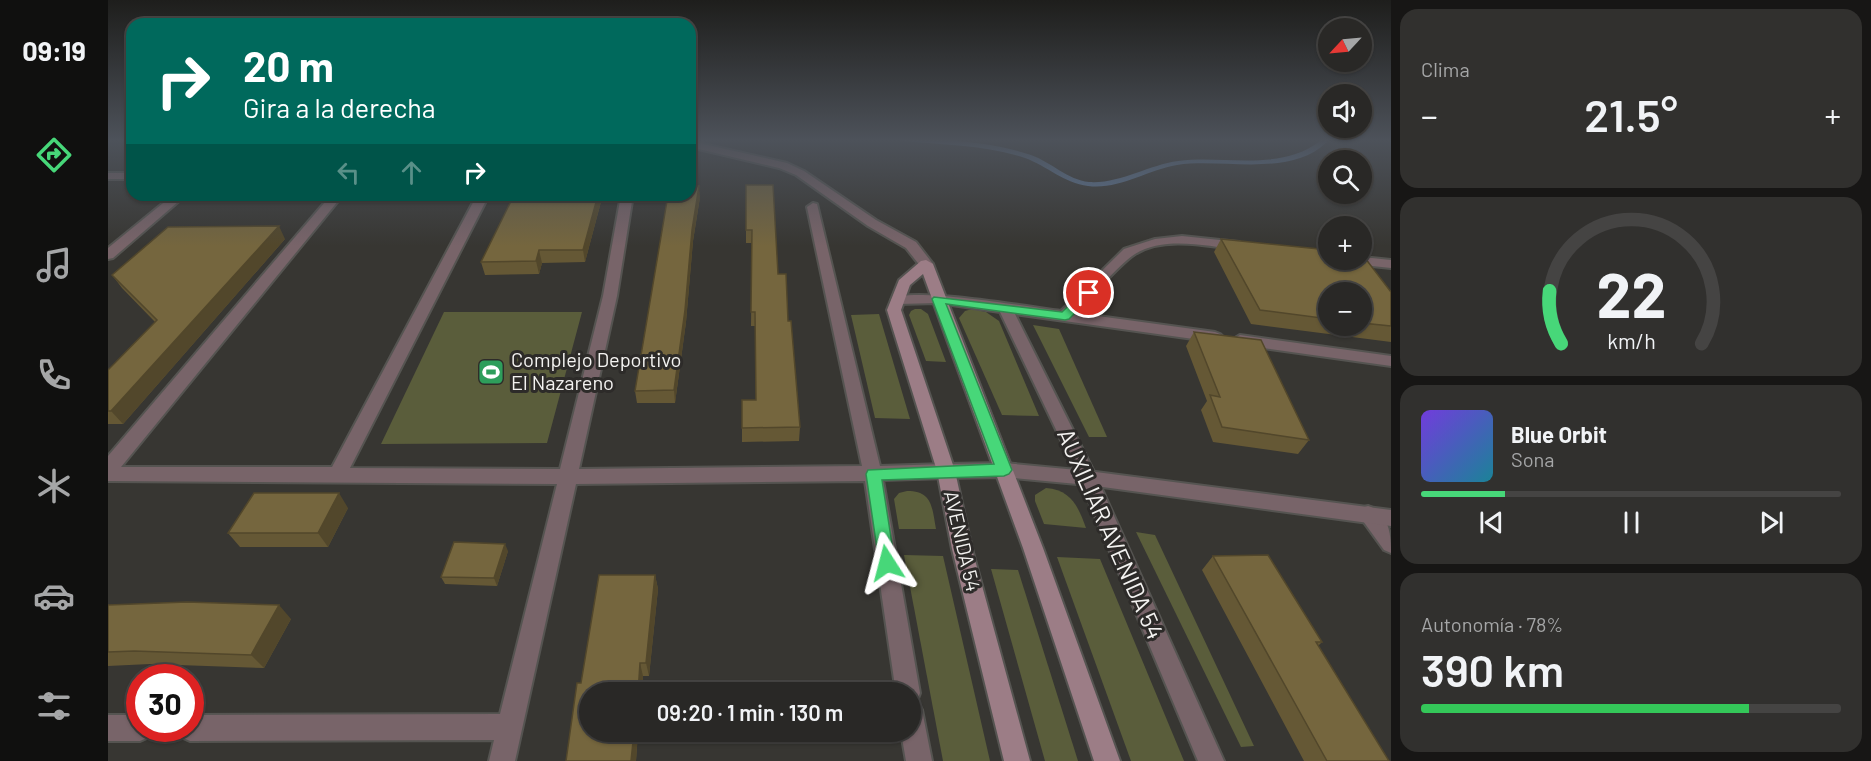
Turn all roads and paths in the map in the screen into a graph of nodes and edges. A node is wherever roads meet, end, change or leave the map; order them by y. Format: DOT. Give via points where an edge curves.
graph roads {
  1 [pos="802,175"];
  2 [pos="108,176"];
  3 [pos="126,176"];
  4 [pos="173,201"];
  5 [pos="332,201"];
  6 [pos="480,201"];
  7 [pos="626,201"];
  8 [pos="813,207"];
  9 [pos="1249,247"];
  10 [pos="108,255"];
  11 [pos="1372,262"];
  12 [pos="926,264"];
  13 [pos="1391,264"];
  14 [pos="938,299"];
  15 [pos="898,300"];
  16 [pos="1005,308"];
  17 [pos="1065,316"];
  18 [pos="1391,361"];
  19 [pos="1004,470"];
  20 [pos="946,471"];
  21 [pos="108,472"];
  22 [pos="338,473"];
  23 [pos="873,474"];
  24 [pos="570,477"];
  25 [pos="1088,478"];
  26 [pos="1368,514"];
  27 [pos="1391,518"];
  28 [pos="1391,544"];
  29 [pos="906,682"];
  30 [pos="510,727"];
  31 [pos="108,728"];
  32 [pos="126,728"];
  33 [pos="204,728"];
  34 [pos="916,742"];
  35 [pos="502,761"];
  36 [pos="919,761"];
  37 [pos="1017,761"];
  38 [pos="1107,761"];
  39 [pos="1211,761"];
  1 -- 12 [label="street" via="911,245"];
  2 -- 3 [label="street"];
  4 -- 10 [label="street"];
  5 -- 21 [label="street"];
  6 -- 22 [label="street"];
  7 -- 24 [label="street" via="610,296"];
  8 -- 23 [label="street"];
  9 -- 17 [label="street" via="1180,239 1142,246 1129,252"];
  11 -- 13 [label="street"];
  12 -- 14 [label="main road"];
  12 -- 15 [label="main road" via="904,283"];
  14 -- 15 [label="street"];
  14 -- 16 [label="street"];
  14 -- 19 [label="main road"];
  15 -- 20 [label="main road, AVENIDA 54" via="894,310"];
  16 -- 17 [label="street"];
  16 -- 25 [label="street, AUXILIAR AVENIDA 54"];
  17 -- 18 [label="street"];
  19 -- 20 [label="street"];
  19 -- 25 [label="street"];
  19 -- 38 [label="main road"];
  20 -- 23 [label="street"];
  20 -- 37 [label="main road, AVENIDA 54" via="962,549"];
  21 -- 22 [label="street"];
  22 -- 24 [label="street"];
  23 -- 24 [label="street"];
  23 -- 29 [label="street"];
  24 -- 30 [label="street"];
  25 -- 26 [label="street"];
  25 -- 39 [label="street, AUXILIAR AVENIDA 54"];
  26 -- 27 [label="street"];
  26 -- 28 [label="street"];
  30 -- 33 [label="street"];
  30 -- 35 [label="street"];
  31 -- 32 [label="street"];
  34 -- 36 [label="street"];
}
